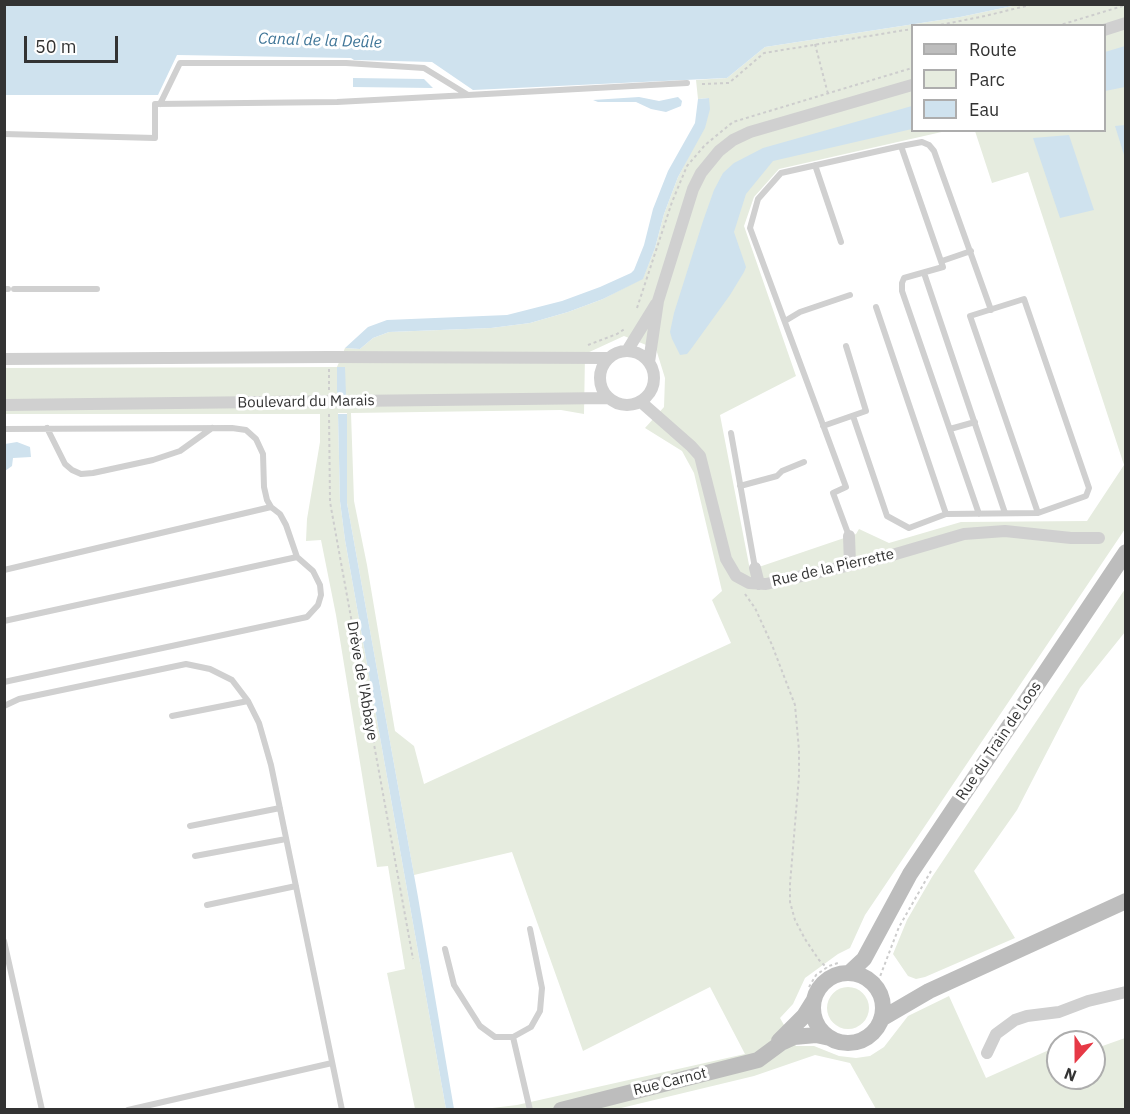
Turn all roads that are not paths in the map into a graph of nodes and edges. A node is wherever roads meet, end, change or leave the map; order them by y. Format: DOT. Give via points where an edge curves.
graph roads {
  1 [pos="1125,23"];
  2 [pos="1106,29"];
  3 [pos="687,82"];
  4 [pos="911,85"];
  5 [pos="468,95"];
  6 [pos="160,104"];
  7 [pos="4,134"];
  8 [pos="901,146"];
  9 [pos="815,165"];
  10 [pos="841,242"];
  11 [pos="971,251"];
  12 [pos="942,261"];
  13 [pos="924,273"];
  14 [pos="9,289"];
  15 [pos="97,289"];
  16 [pos="850,295"];
  17 [pos="658,301"];
  18 [pos="876,307"];
  19 [pos="991,310"];
  20 [pos="785,321"];
  21 [pos="846,346"];
  22 [pos="627,351"];
  23 [pos="607,358"];
  24 [pos="4,359"];
  25 [pos="649,362"];
  26 [pos="608,398"];
  27 [pos="641,402"];
  28 [pos="4,405"];
  29 [pos="853,416"];
  30 [pos="975,422"];
  31 [pos="823,426"];
  32 [pos="47,428"];
  33 [pos="212,428"];
  34 [pos="4,429"];
  35 [pos="950,429"];
  36 [pos="731,433"];
  37 [pos="804,462"];
  38 [pos="740,486"];
  39 [pos="271,507"];
  40 [pos="1005,513"];
  41 [pos="1038,513"];
  42 [pos="946,514"];
  43 [pos="979,514"];
  44 [pos="849,536"];
  45 [pos="1099,538"];
  46 [pos="1125,552"];
  47 [pos="297,556"];
  48 [pos="850,564"];
  49 [pos="755,568"];
  50 [pos="4,570"];
  51 [pos="759,584"];
  52 [pos="4,621"];
  53 [pos="4,682"];
  54 [pos="248,700"];
  55 [pos="4,706"];
  56 [pos="172,716"];
  57 [pos="280,808"];
  58 [pos="190,826"];
  59 [pos="286,839"];
  60 [pos="195,856"];
  61 [pos="296,886"];
  62 [pos="1125,901"];
  63 [pos="207,905"];
  64 [pos="530,929"];
  65 [pos="879,933"];
  66 [pos="4,941"];
  67 [pos="445,949"];
  68 [pos="849,973"];
  69 [pos="876,987"];
  70 [pos="929,991"];
  71 [pos="1125,992"];
  72 [pos="814,1000"];
  73 [pos="881,1019"];
  74 [pos="513,1037"];
  75 [pos="830,1038"];
  76 [pos="775,1047"];
  77 [pos="987,1053"];
  78 [pos="332,1063"];
  79 [pos="42,1110"];
  80 [pos="128,1110"];
  81 [pos="342,1110"];
  82 [pos="530,1110"];
  83 [pos="561,1110"];
  1 -- 2 [label="street"];
  3 -- 5 [label="lane"];
  4 -- 17 [label="street" via="760,128 727,144 698,180"];
  5 -- 6 [label="lane" via="337,102"];
  5 -- 6 [label="lane" via="424,68 346,63 180,63"];
  6 -- 7 [label="lane" via="155,104 155,138"];
  8 -- 9 [label="lane"];
  8 -- 11 [label="lane" via="921,142 934,151"];
  8 -- 12 [label="lane"];
  9 -- 10 [label="lane"];
  9 -- 20 [label="lane" via="781,173 758,199 750,228"];
  11 -- 12 [label="lane"];
  11 -- 19 [label="lane"];
  12 -- 13 [label="lane" via="943,267"];
  13 -- 30 [label="lane"];
  13 -- 35 [label="lane" via="904,278 902,291"];
  14 -- 15 [label="lane"];
  16 -- 20 [label="lane"];
  17 -- 22 [label="street"];
  17 -- 25 [label="street"];
  18 -- 42 [label="lane"];
  19 -- 41 [label="lane" via="970,316"];
  19 -- 41 [label="lane" via="1024,299 1089,488 1086,496"];
  20 -- 31 [label="lane"];
  21 -- 29 [label="lane" via="866,411"];
  22 -- 23 [label="street"];
  22 -- 25 [label="street"];
  23 -- 24 [label="street"];
  23 -- 26 [label="street" via="599,383"];
  25 -- 27 [label="street" via="653,370 652,388"];
  26 -- 27 [label="street" via="624,406"];
  26 -- 28 [label="street, Boulevard du Marais"];
  27 -- 51 [label="street, Rue de la Pierrette" via="700,456 726,559 736,576"];
  29 -- 31 [label="lane"];
  29 -- 42 [label="lane" via="887,516 909,528"];
  30 -- 35 [label="lane"];
  30 -- 40 [label="lane"];
  31 -- 44 [label="lane" via="846,487 834,493"];
  32 -- 33 [label="lane"];
  32 -- 33 [label="lane" via="65,464 81,474 180,451"];
  32 -- 34 [label="lane"];
  33 -- 39 [label="lane" via="246,430 256,439 263,454 264,487"];
  35 -- 43 [label="lane"];
  36 -- 38 [label="lane"];
  37 -- 38 [label="lane" via="777,476"];
  38 -- 49 [label="lane"];
  39 -- 47 [label="lane" via="286,525"];
  39 -- 50 [label="lane"];
  40 -- 41 [label="lane"];
  40 -- 43 [label="lane"];
  42 -- 43 [label="lane"];
  44 -- 48 [label="street"];
  45 -- 48 [label="street, Rue de la Pierrette" via="1005,531 964,534"];
  46 -- 65 [label="street, Rue du Train de Loos" via="910,874"];
  47 -- 52 [label="lane"];
  47 -- 53 [label="lane" via="313,571 320,585 318,605 307,617"];
  48 -- 51 [label="street, Rue de la Pierrette"];
  49 -- 51 [label="street"];
  54 -- 55 [label="lane" via="232,680 210,669 186,664 19,699"];
  54 -- 56 [label="lane"];
  54 -- 57 [label="lane" via="259,723"];
  57 -- 58 [label="lane"];
  57 -- 59 [label="lane"];
  59 -- 60 [label="lane"];
  59 -- 61 [label="lane"];
  61 -- 63 [label="lane"];
  61 -- 78 [label="lane"];
  62 -- 70 [label="street"];
  64 -- 74 [label="lane" via="542,987 540,1011 531,1027"];
  65 -- 68 [label="street, Rue du Train de Loos" via="864,959"];
  65 -- 69 [label="street, Rue du Train de Loos" via="873,962"];
  66 -- 79 [label="lane"];
  67 -- 74 [label="lane" via="454,985 480,1026 495,1037"];
  68 -- 69 [label="street" via="862,976"];
  68 -- 72 [label="street" via="829,979"];
  69 -- 70 [label="street" via="885,994 903,996"];
  69 -- 73 [label="street" via="883,1007"];
  70 -- 73 [label="street"];
  71 -- 77 [label="street" via="1059,1012 1015,1020 996,1034"];
  72 -- 75 [label="street" via="816,1022"];
  72 -- 76 [label="street, Rue Carnot"];
  73 -- 75 [label="street" via="876,1030 862,1040 846,1043"];
  74 -- 82 [label="lane"];
  75 -- 76 [label="street, Rue Carnot" via="801,1036"];
  76 -- 83 [label="street, Rue Carnot" via="753,1062"];
  78 -- 80 [label="lane"];
  78 -- 81 [label="lane"];
}
